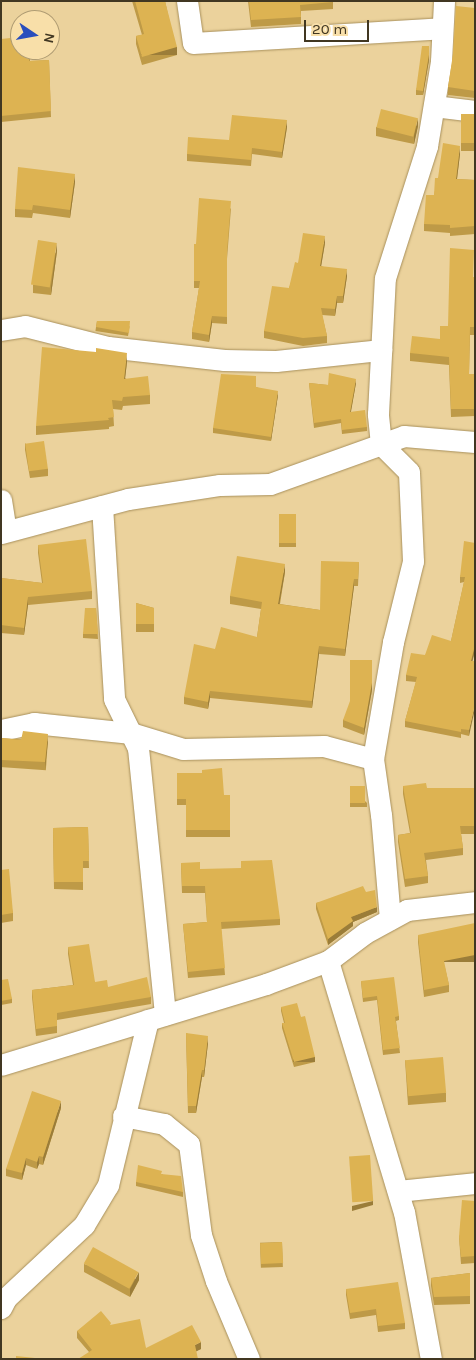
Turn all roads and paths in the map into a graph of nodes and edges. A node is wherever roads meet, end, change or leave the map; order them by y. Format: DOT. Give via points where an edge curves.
graph roads {
  1 [pos="187,1"];
  2 [pos="444,1"];
  3 [pos="442,28"];
  4 [pos="434,106"];
  5 [pos="475,111"];
  6 [pos="1,330"];
  7 [pos="382,350"];
  8 [pos="475,442"];
  9 [pos="381,444"];
  10 [pos="1,500"];
  11 [pos="102,506"];
  12 [pos="4,532"];
  13 [pos="1,730"];
  14 [pos="131,733"];
  15 [pos="373,759"];
  16 [pos="475,902"];
  17 [pos="390,919"];
  18 [pos="328,961"];
  19 [pos="157,1017"];
  20 [pos="1,1065"];
  21 [pos="124,1116"];
  22 [pos="475,1183"];
  23 [pos="398,1191"];
  24 [pos="1,1308"];
  25 [pos="249,1359"];
  26 [pos="431,1359"];
  1 -- 3 [label="street" via="193,43"];
  2 -- 3 [label="street"];
  3 -- 4 [label="street"];
  4 -- 5 [label="street"];
  4 -- 7 [label="street" via="427,146 385,278"];
  6 -- 7 [label="street" via="25,326 108,347 224,360 276,361"];
  7 -- 9 [label="street" via="378,414"];
  8 -- 9 [label="street" via="404,436"];
  9 -- 11 [label="street" via="270,484 220,485"];
  9 -- 15 [label="street" via="409,472 413,561 393,642"];
  10 -- 12 [label="street"];
  11 -- 12 [label="street"];
  11 -- 14 [label="street" via="114,699"];
  13 -- 14 [label="street" via="34,723"];
  14 -- 15 [label="street" via="183,749 324,746"];
  14 -- 19 [label="street" via="138,748"];
  15 -- 17 [label="street"];
  16 -- 17 [label="street" via="407,910"];
  17 -- 18 [label="street"];
  18 -- 19 [label="street" via="266,984"];
  18 -- 23 [label="street"];
  19 -- 20 [label="street"];
  19 -- 21 [label="street" via="145,1040"];
  21 -- 24 [label="street" via="108,1185 84,1225 6,1298"];
  21 -- 25 [label="street" via="164,1124 189,1144 201,1235 216,1281"];
  22 -- 23 [label="street"];
  23 -- 26 [label="street"];
}
